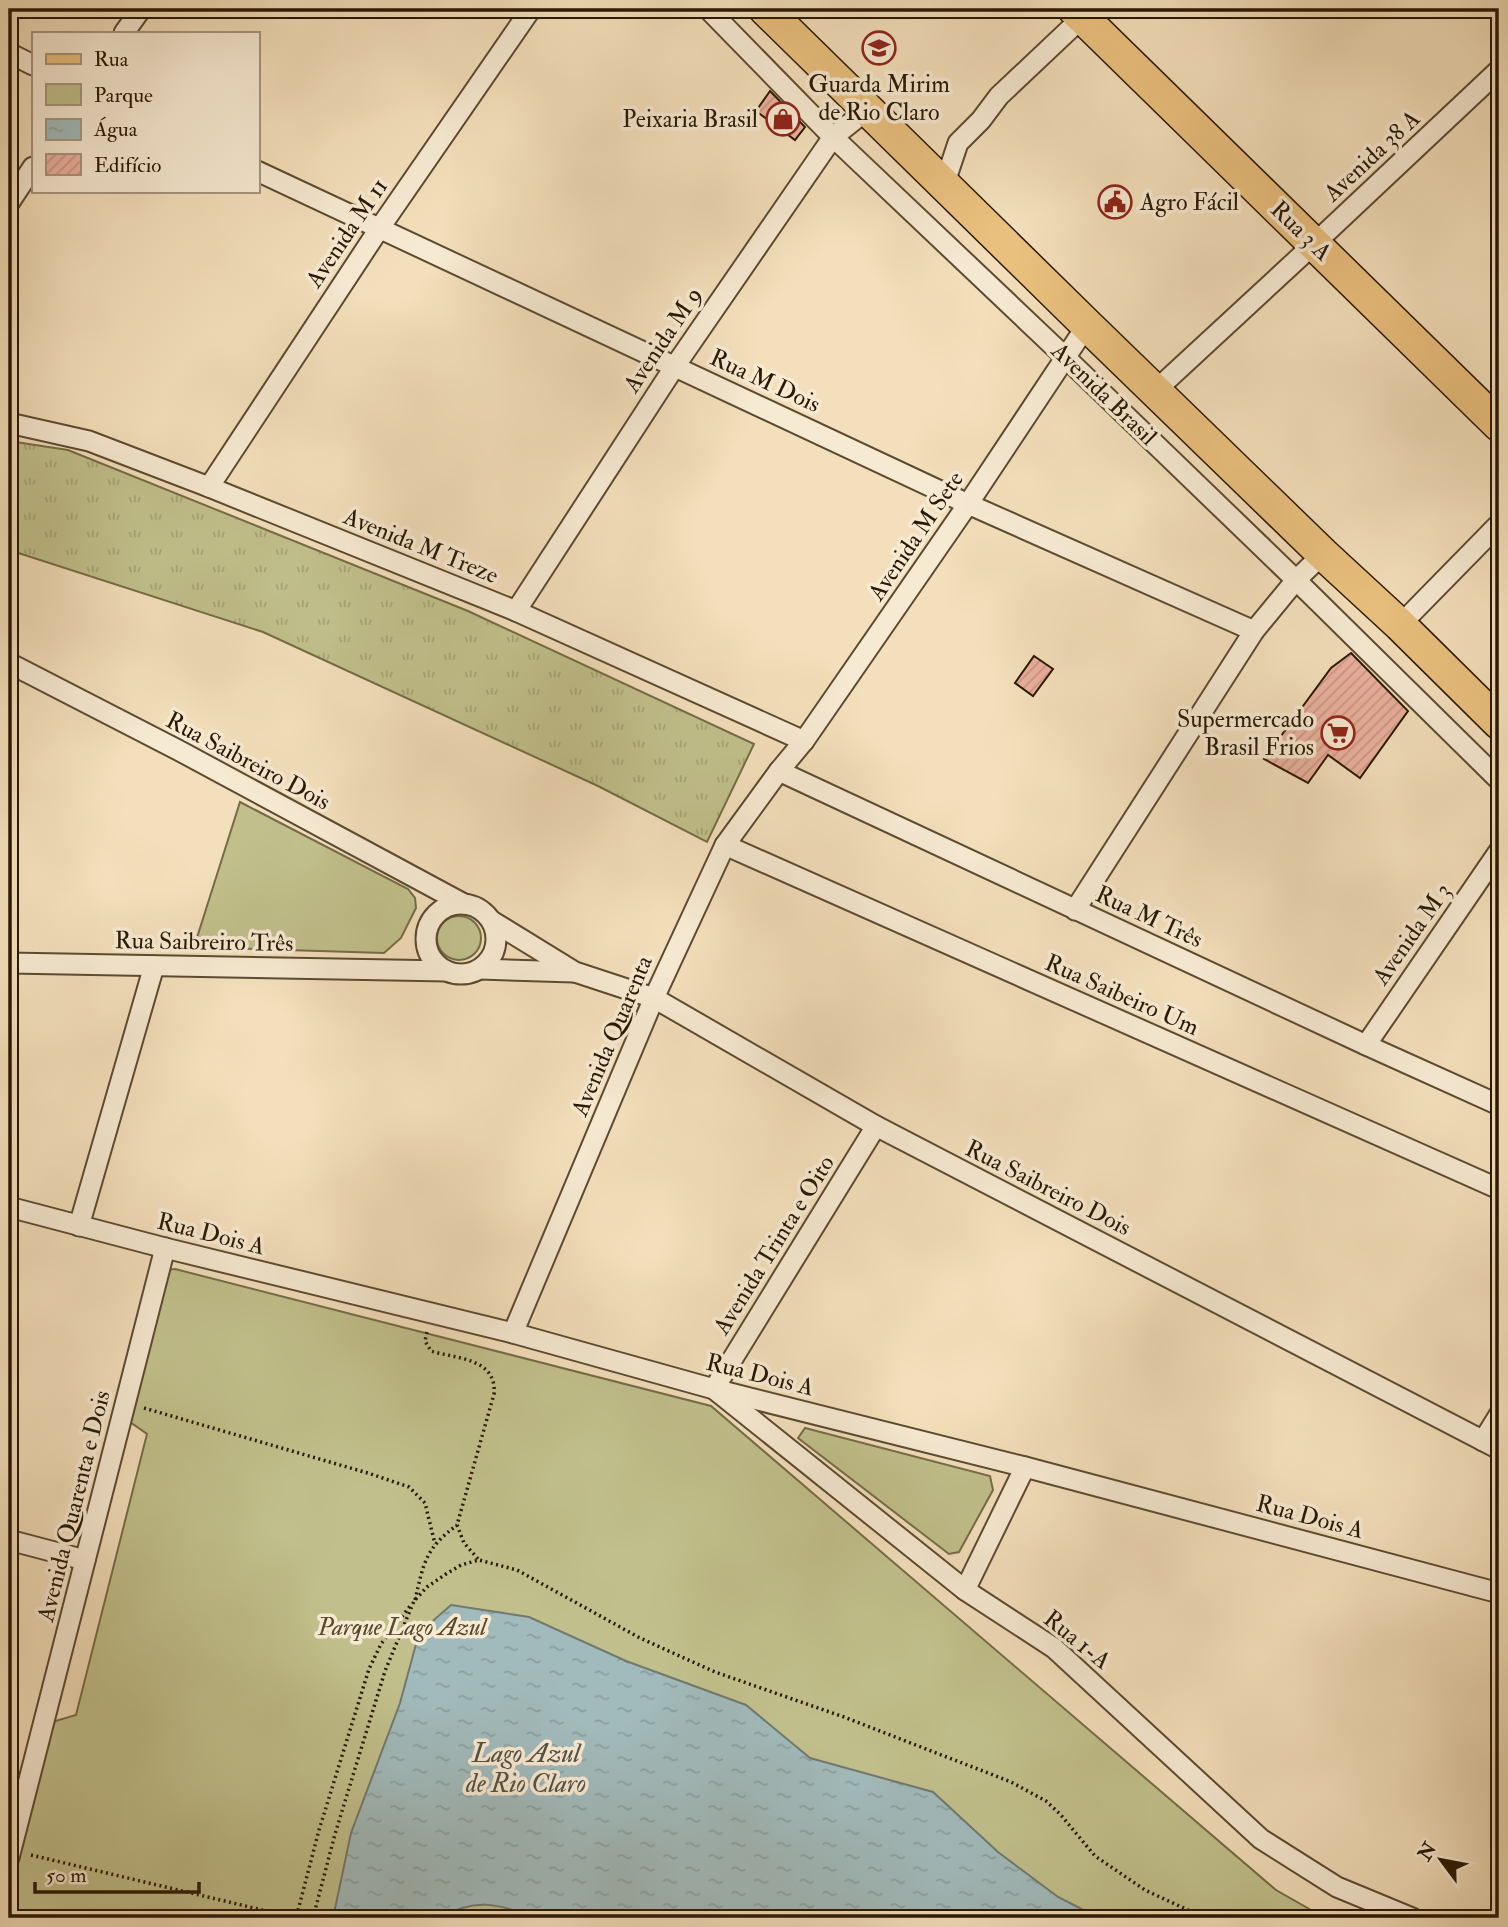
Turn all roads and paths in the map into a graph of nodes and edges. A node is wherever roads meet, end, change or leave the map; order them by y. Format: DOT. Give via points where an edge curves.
graph roads {
  1 [pos="141,9"];
  2 [pos="531,9"];
  3 [pos="708,9"];
  4 [pos="765,9"];
  5 [pos="1083,12"];
  6 [pos="125,32"];
  7 [pos="9,53"];
  8 [pos="32,64"];
  9 [pos="1499,69"];
  10 [pos="867,110"];
  11 [pos="833,137"];
  12 [pos="32,168"];
  13 [pos="259,172"];
  14 [pos="944,185"];
  15 [pos="9,202"];
  16 [pos="379,229"];
  17 [pos="1314,244"];
  18 [pos="1087,325"];
  19 [pos="1065,357"];
  20 [pos="675,366"];
  21 [pos="1155,391"];
  22 [pos="9,423"];
  23 [pos="1499,425"];
  24 [pos="209,487"];
  25 [pos="968,504"];
  26 [pos="1499,524"];
  27 [pos="1323,554"];
  28 [pos="1296,580"];
  29 [pos="516,611"];
  30 [pos="1400,625"];
  31 [pos="1254,631"];
  32 [pos="9,663"];
  33 [pos="1499,723"];
  34 [pos="804,741"];
  35 [pos="779,771"];
  36 [pos="1499,780"];
  37 [pos="724,845"];
  38 [pos="1499,851"];
  39 [pos="464,904"];
  40 [pos="1075,910"];
  41 [pos="492,921"];
  42 [pos="429,954"];
  43 [pos="9,963"];
  44 [pos="154,966"];
  45 [pos="480,969"];
  46 [pos="399,970"];
  47 [pos="447,971"];
  48 [pos="575,972"];
  49 [pos="654,998"];
  50 [pos="1366,1045"];
  51 [pos="1499,1105"];
  52 [pos="876,1126"];
  53 [pos="1499,1189"];
  54 [pos="9,1208"];
  55 [pos="79,1226"];
  56 [pos="165,1248"];
  57 [pos="430,1312"];
  58 [pos="513,1333"];
  59 [pos="714,1389"];
  60 [pos="125,1403"];
  61 [pos="1499,1415"];
  62 [pos="1491,1445"];
  63 [pos="1025,1467"];
  64 [pos="457,1525"];
  65 [pos="9,1540"];
  66 [pos="435,1544"];
  67 [pos="85,1560"];
  68 [pos="478,1560"];
  69 [pos="965,1590"];
  70 [pos="1499,1593"];
  71 [pos="414,1601"];
  72 [pos="10,1854"];
  73 [pos="313,1918"];
  74 [pos="1212,1918"];
  75 [pos="1412,1918"];
  1 -- 6 [label="street"];
  2 -- 16 [label="street, Avenida M 11"];
  3 -- 11 [label="street, Avenida Brasil"];
  4 -- 10 [label="main road, Avenida Brasil"];
  5 -- 14 [label="street" via="958,143"];
  5 -- 17 [label="main road, Rua 3 A"];
  7 -- 8 [label="street"];
  9 -- 17 [label="street, Avenida 38 A"];
  10 -- 11 [label="street, Avenida M 9"];
  10 -- 14 [label="main road, Avenida Brasil"];
  11 -- 19 [label="street, Avenida Brasil"];
  11 -- 20 [label="street, Avenida M 9"];
  12 -- 15 [label="street"];
  13 -- 16 [label="street, Rua M Dois"];
  14 -- 18 [label="main road, Avenida Brasil"];
  16 -- 20 [label="street, Rua M Dois"];
  16 -- 24 [label="street, Avenida M 11"];
  17 -- 21 [label="street, Avenida 38 A"];
  17 -- 23 [label="main road, Rua 3 A"];
  18 -- 19 [label="street, Avenida M Sete"];
  18 -- 21 [label="main road, Avenida Brasil"];
  19 -- 25 [label="street, Avenida M Sete"];
  19 -- 28 [label="street, Avenida Brasil"];
  20 -- 25 [label="street, Rua M Dois"];
  20 -- 29 [label="street, Avenida M 9"];
  21 -- 27 [label="main road, Avenida Brasil"];
  22 -- 24 [label="street, Avenida M Treze" via="89,441"];
  24 -- 29 [label="street, Avenida M Treze"];
  25 -- 31 [label="street, Rua M Dois"];
  25 -- 34 [label="street, Avenida M Sete"];
  26 -- 30 [label="street"];
  27 -- 28 [label="street"];
  27 -- 30 [label="main road, Avenida Brasil"];
  28 -- 31 [label="street"];
  28 -- 36 [label="street, Avenida Brasil"];
  29 -- 34 [label="street, Avenida M Treze"];
  30 -- 33 [label="main road, Avenida Brasil"];
  31 -- 40 [label="street"];
  32 -- 39 [label="street, Rua Saibreiro Dois"];
  34 -- 35 [label="street, Avenida M Sete"];
  35 -- 37 [label="street, Avenida Quarenta"];
  35 -- 40 [label="street, Rua M Três"];
  37 -- 49 [label="street, Avenida Quarenta"];
  37 -- 53 [label="street, Rua Saibeiro Um"];
  38 -- 50 [label="street, Avenida M 3"];
  39 -- 41 [label="street" via="485,912"];
  39 -- 42 [label="street" via="452,905 432,919 426,943"];
  40 -- 50 [label="street, Rua M Três"];
  41 -- 45 [label="street" via="494,952"];
  41 -- 48 [label="street, Rua Saibreiro Dois"];
  42 -- 46 [label="street, Rua Saibreiro Três"];
  42 -- 47 [label="street"];
  43 -- 44 [label="street, Rua Saibreiro Três"];
  44 -- 46 [label="street, Rua Saibreiro Três"];
  44 -- 55 [label="street"];
  45 -- 47 [label="street" via="458,974"];
  45 -- 48 [label="street, Rua Saibreiro Dois"];
  46 -- 47 [label="street, Rua Saibreiro Três"];
  48 -- 49 [label="street, Rua Saibreiro Dois"];
  49 -- 52 [label="street, Rua Saibreiro Dois"];
  49 -- 58 [label="street, Avenida Quarenta"];
  50 -- 51 [label="street, Rua M Três"];
  52 -- 59 [label="street, Avenida Trinta e Oito"];
  52 -- 62 [label="street, Rua Saibreiro Dois"];
  54 -- 55 [label="street, Rua Dois A"];
  55 -- 56 [label="street, Rua Dois A"];
  56 -- 57 [label="street, Rua Dois A"];
  56 -- 60 [label="street, Avenida Quarenta e Dois"];
  57 -- 58 [label="street, Rua Dois A"];
  57 -- 64 [label="path" via="425,1341 431,1351 482,1364 495,1385"];
  58 -- 59 [label="street, Rua Dois A"];
  59 -- 63 [label="street, Rua Dois A"];
  59 -- 69 [label="street, Rua 1-A"];
  60 -- 66 [label="path" via="409,1487 425,1503"];
  60 -- 67 [label="street, Avenida Quarenta e Dois"];
  61 -- 62 [label="street"];
  63 -- 69 [label="street"];
  63 -- 70 [label="street, Rua Dois A"];
  64 -- 66 [label="path"];
  64 -- 68 [label="path"];
  65 -- 67 [label="street"];
  66 -- 71 [label="path"];
  67 -- 72 [label="street, Avenida Quarenta e Dois"];
  68 -- 71 [label="path" via="446,1574"];
  68 -- 74 [label="path" via="517,1570 640,1638 715,1672 1011,1782 1046,1801 1095,1856 1145,1890"];
  69 -- 75 [label="street, Rua 1-A" via="1054,1648 1261,1839 1337,1887"];
  71 -- 72 [label="path" via="381,1644 369,1670 296,1918"];
  71 -- 73 [label="path" via="385,1671"];
}
